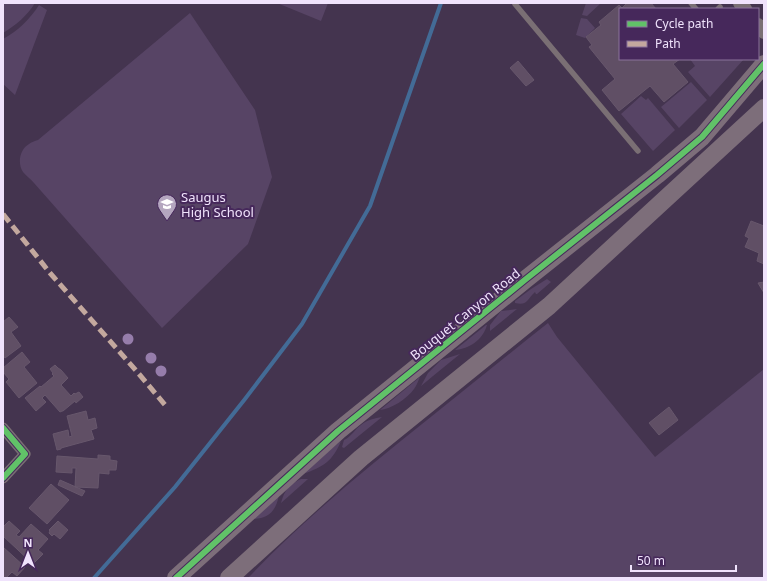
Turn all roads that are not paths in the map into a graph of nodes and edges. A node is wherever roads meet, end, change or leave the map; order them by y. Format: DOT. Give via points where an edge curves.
graph roads {
  1 [pos="516,3"];
  2 [pos="764,64"];
  3 [pos="764,108"];
  4 [pos="638,152"];
  5 [pos="3,428"];
  6 [pos="3,478"];
  7 [pos="176,578"];
  8 [pos="229,578"];
  1 -- 4 [label="lane"];
  2 -- 7 [label="main road, Bouquet Canyon Road" via="702,137 338,431"];
  3 -- 8 [label="main road" via="549,306 361,458"];
  5 -- 6 [label="street" via="25,454"];
}
